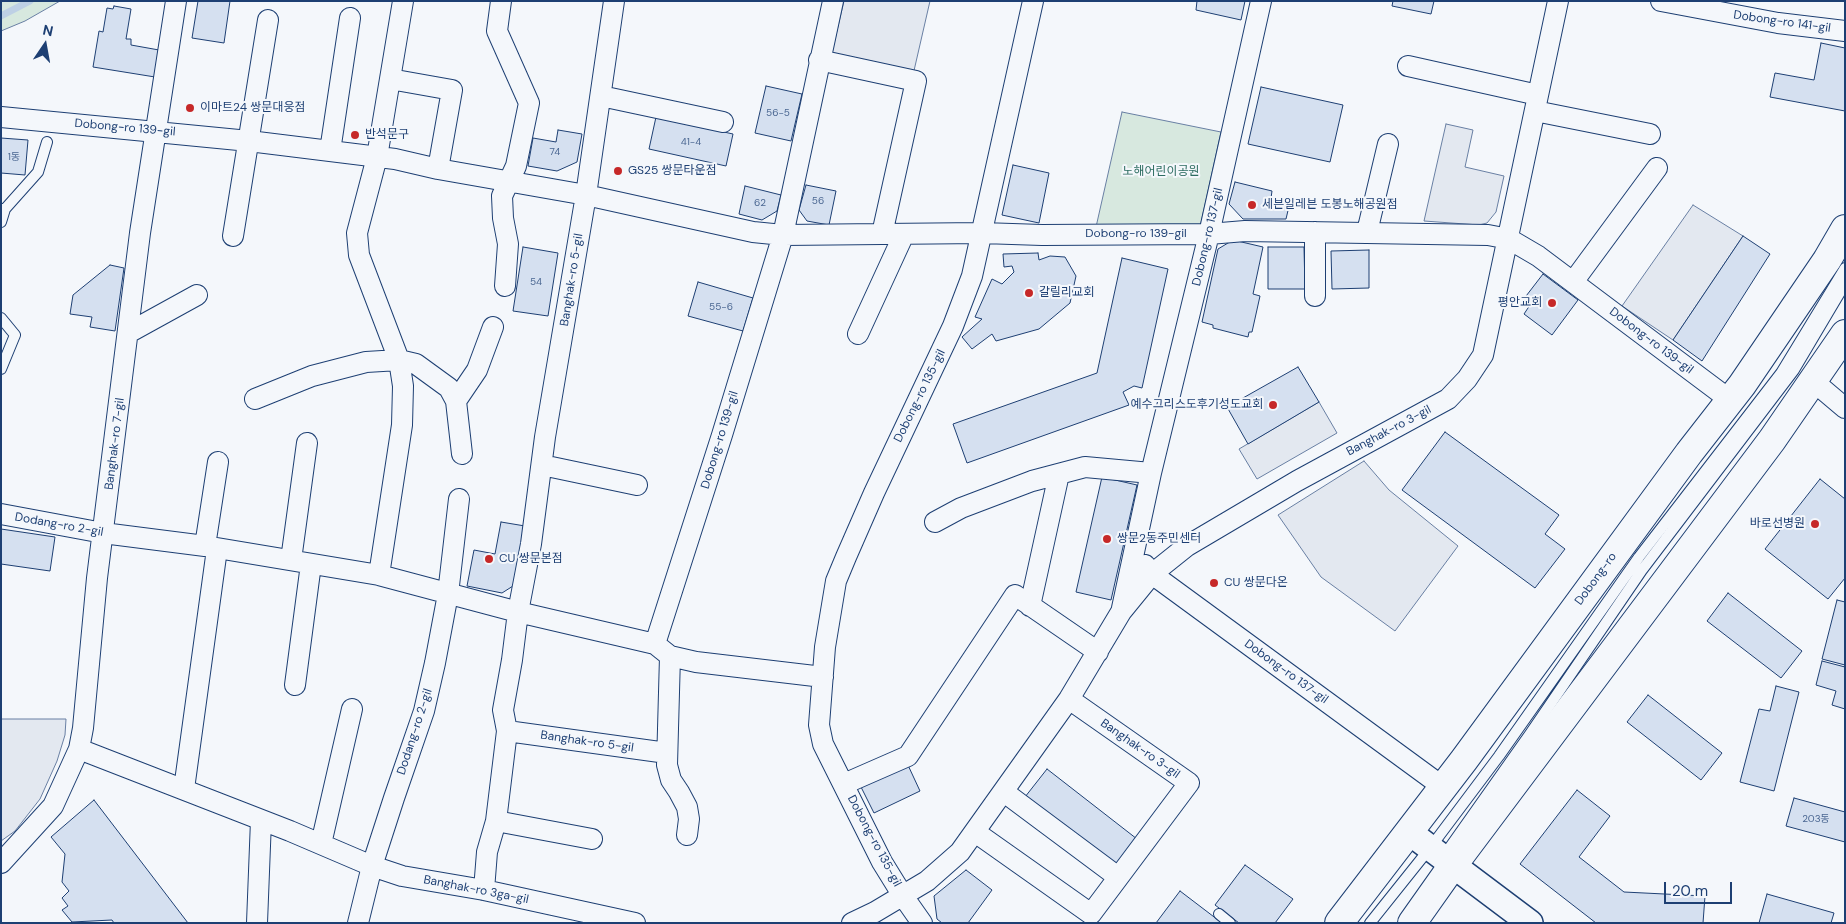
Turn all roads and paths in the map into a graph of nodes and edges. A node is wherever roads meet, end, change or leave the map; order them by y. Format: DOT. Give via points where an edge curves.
graph roads {
  1 [pos="176,1"];
  2 [pos="403,1"];
  3 [pos="501,1"];
  4 [pos="614,1"];
  5 [pos="833,1"];
  6 [pos="1033,1"];
  7 [pos="1261,1"];
  8 [pos="1558,1"];
  9 [pos="1661,1"];
  10 [pos="350,18"];
  11 [pos="268,20"];
  12 [pos="1845,31"];
  13 [pos="819,60"];
  14 [pos="1408,66"];
  15 [pos="390,79"];
  16 [pos="601,96"];
  17 [pos="1537,103"];
  18 [pos="1,117"];
  19 [pos="724,122"];
  20 [pos="155,131"];
  21 [pos="1650,134"];
  22 [pos="249,141"];
  23 [pos="47,142"];
  24 [pos="1388,144"];
  25 [pos="330,151"];
  26 [pos="376,157"];
  27 [pos="1657,168"];
  28 [pos="438,169"];
  29 [pos="509,182"];
  30 [pos="586,196"];
  31 [pos="3,209"];
  32 [pos="1,222"];
  33 [pos="1845,229"];
  34 [pos="1315,232"];
  35 [pos="1367,232"];
  36 [pos="982,233"];
  37 [pos="882,234"];
  38 [pos="904,234"];
  39 [pos="1209,234"];
  40 [pos="783,235"];
  41 [pos="234,236"];
  42 [pos="1508,239"];
  43 [pos="1845,268"];
  44 [pos="1573,282"];
  45 [pos="1845,284"];
  46 [pos="505,286"];
  47 [pos="197,295"];
  48 [pos="1315,296"];
  49 [pos="1,318"];
  50 [pos="493,326"];
  51 [pos="128,333"];
  52 [pos="858,334"];
  53 [pos="1845,334"];
  54 [pos="399,360"];
  55 [pos="1,369"];
  56 [pos="1813,381"];
  57 [pos="255,398"];
  58 [pos="1730,400"];
  59 [pos="456,401"];
  60 [pos="1845,408"];
  61 [pos="307,443"];
  62 [pos="462,454"];
  63 [pos="218,462"];
  64 [pos="542,464"];
  65 [pos="1151,473"];
  66 [pos="1059,474"];
  67 [pos="637,485"];
  68 [pos="459,499"];
  69 [pos="1,514"];
  70 [pos="935,522"];
  71 [pos="103,534"];
  72 [pos="211,548"];
  73 [pos="1134,552"];
  74 [pos="291,560"];
  75 [pos="311,564"];
  76 [pos="1152,574"];
  77 [pos="378,575"];
  78 [pos="448,594"];
  79 [pos="1030,606"];
  80 [pos="518,612"];
  81 [pos="1121,612"];
  82 [pos="662,650"];
  83 [pos="1098,652"];
  84 [pos="823,677"];
  85 [pos="295,685"];
  86 [pos="1069,700"];
  87 [pos="352,708"];
  88 [pos="507,732"];
  89 [pos="79,749"];
  90 [pos="667,753"];
  91 [pos="844,784"];
  92 [pos="1443,787"];
  93 [pos="184,789"];
  94 [pos="1004,792"];
  95 [pos="261,820"];
  96 [pos="496,820"];
  97 [pos="975,832"];
  98 [pos="1409,832"];
  99 [pos="688,835"];
  100 [pos="592,839"];
  101 [pos="321,844"];
  102 [pos="1441,859"];
  103 [pos="1,863"];
  104 [pos="372,866"];
  105 [pos="1118,877"];
  106 [pos="484,890"];
  107 [pos="903,896"];
  108 [pos="1219,914"];
  109 [pos="257,923"];
  110 [pos="358,923"];
  111 [pos="635,923"];
  112 [pos="852,923"];
  113 [pos="922,923"];
  114 [pos="1230,923"];
  115 [pos="1339,923"];
  116 [pos="1370,923"];
  117 [pos="1412,923"];
  118 [pos="1530,923"];
  1 -- 20 [label="street, Banghak-ro 7-gil"];
  2 -- 15 [label="street"];
  3 -- 29 [label="street" via="497,31 530,103 516,166"];
  4 -- 16 [label="street, Banghak-ro 5-gil"];
  5 -- 13 [label="street, Dobong-ro 139-gil"];
  6 -- 36 [label="street, Dobong-ro 135-gil"];
  7 -- 39 [label="street, Dobong-ro 137-gil"];
  8 -- 17 [label="street, Banghak-ro 3-gil"];
  9 -- 12 [label="street, Dobong-ro 141-gil" via="1778,23"];
  10 -- 25 [label="street"];
  11 -- 22 [label="street"];
  13 -- 37 [label="street" via="916,81"];
  13 -- 40 [label="street, Dobong-ro 139-gil"];
  14 -- 17 [label="street"];
  15 -- 26 [label="street"];
  15 -- 28 [label="street" via="452,90"];
  16 -- 19 [label="street"];
  16 -- 30 [label="street, Banghak-ro 5-gil"];
  17 -- 21 [label="street"];
  17 -- 42 [label="street, Banghak-ro 3-gil"];
  18 -- 20 [label="street, Dobong-ro 139-gil"];
  20 -- 22 [label="street, Dobong-ro 139-gil"];
  20 -- 51 [label="street, Banghak-ro 7-gil"];
  22 -- 25 [label="street, Dobong-ro 139-gil"];
  22 -- 41 [label="street"];
  23 -- 31 [label="lane" via="38,172"];
  24 -- 35 [label="street"];
  25 -- 26 [label="street, Dobong-ro 139-gil"];
  26 -- 28 [label="street, Dobong-ro 139-gil"];
  26 -- 54 [label="street" via="357,232 357,244"];
  27 -- 44 [label="street"];
  28 -- 29 [label="street, Dobong-ro 139-gil"];
  29 -- 30 [label="street, Dobong-ro 139-gil"];
  29 -- 46 [label="street" via="502,196 508,244"];
  30 -- 40 [label="street, Dobong-ro 139-gil" via="753,232"];
  30 -- 64 [label="street, Banghak-ro 5-gil"];
  31 -- 32 [label="lane"];
  33 -- 58 [label="main road, Dobong-ro"];
  34 -- 35 [label="street, Dobong-ro 139-gil"];
  34 -- 39 [label="street, Dobong-ro 139-gil"];
  34 -- 48 [label="street"];
  35 -- 42 [label="street, Dobong-ro 139-gil" via="1488,235"];
  36 -- 38 [label="street, Dobong-ro 139-gil"];
  36 -- 39 [label="street, Dobong-ro 139-gil"];
  36 -- 84 [label="street, Dobong-ro 135-gil" via="972,276 953,326 836,581 824,647"];
  37 -- 38 [label="street, Dobong-ro 139-gil"];
  37 -- 40 [label="street, Dobong-ro 139-gil"];
  38 -- 52 [label="street"];
  39 -- 65 [label="street, Dobong-ro 137-gil"];
  40 -- 82 [label="street, Dobong-ro 139-gil" via="722,435"];
  42 -- 44 [label="street, Dobong-ro 139-gil"];
  42 -- 76 [label="street, Banghak-ro 3-gil" via="1483,355 1448,399 1297,481 1187,546"];
  43 -- 102 [label="lane" via="1781,373 1639,557 1500,756"];
  44 -- 58 [label="street, Dobong-ro 139-gil"];
  45 -- 102 [label="lane" via="1794,370 1642,570"];
  47 -- 51 [label="street"];
  49 -- 55 [label="lane" via="15,335"];
  50 -- 59 [label="street" via="477,370"];
  51 -- 71 [label="street, Banghak-ro 7-gil"];
  53 -- 56 [label="main road"];
  54 -- 57 [label="street" via="366,362 312,376"];
  54 -- 59 [label="street" via="416,364 449,388"];
  54 -- 77 [label="street" via="403,386 402,425"];
  56 -- 60 [label="street"];
  56 -- 102 [label="main road" via="1772,440"];
  58 -- 92 [label="main road, Dobong-ro"];
  59 -- 62 [label="street"];
  61 -- 74 [label="street"];
  63 -- 72 [label="street"];
  64 -- 67 [label="street"];
  64 -- 80 [label="street, Banghak-ro 5-gil"];
  65 -- 66 [label="street" via="1085,467"];
  65 -- 73 [label="street, Dobong-ro 137-gil"];
  66 -- 70 [label="street" via="960,508"];
  66 -- 79 [label="street"];
  68 -- 78 [label="street"];
  69 -- 71 [label="street, Dodang-ro 2-gil"];
  71 -- 72 [label="street, Dodang-ro 2-gil"];
  71 -- 89 [label="street, Banghak-ro 7-gil"];
  72 -- 74 [label="street, Dodang-ro 2-gil"];
  72 -- 93 [label="street"];
  73 -- 76 [label="street, Dobong-ro 137-gil"];
  73 -- 81 [label="street, Dobong-ro 137-gil"];
  74 -- 75 [label="street, Dodang-ro 2-gil"];
  75 -- 77 [label="street, Dodang-ro 2-gil"];
  75 -- 85 [label="street"];
  76 -- 81 [label="street, Banghak-ro 3-gil"];
  76 -- 92 [label="street, Dobong-ro 137-gil"];
  77 -- 78 [label="street, Dodang-ro 2-gil"];
  78 -- 80 [label="street, Dodang-ro 2-gil"];
  78 -- 104 [label="street, Dodang-ro 2-gil" via="424,711"];
  79 -- 83 [label="street"];
  79 -- 91 [label="street, Dobong-ro 135-gil" via="1015,595 908,756"];
  80 -- 82 [label="street, Dodang-ro 2-gil"];
  80 -- 88 [label="street, Banghak-ro 5-gil" via="503,710"];
  81 -- 83 [label="street, Banghak-ro 3-gil"];
  82 -- 84 [label="street, Dodang-ro 2-gil" via="696,662"];
  82 -- 90 [label="street"];
  83 -- 86 [label="street, Banghak-ro 3-gil"];
  84 -- 91 [label="street, Dobong-ro 135-gil" via="819,726 823,744"];
  86 -- 94 [label="street, Banghak-ro 3-gil"];
  86 -- 105 [label="street, Banghak-ro 3-gil" via="1189,783"];
  87 -- 101 [label="street"];
  88 -- 90 [label="street, Banghak-ro 5-gil"];
  88 -- 96 [label="street, Banghak-ro 5-gil"];
  89 -- 93 [label="street, Banghak-ro 3ga-gil"];
  89 -- 103 [label="street, Banghak-ro 7-gil" via="52,806"];
  90 -- 99 [label="street" via="671,780 687,807"];
  91 -- 107 [label="street, Dobong-ro 135-gil" via="882,862"];
  92 -- 98 [label="main road, Dobong-ro"];
  93 -- 95 [label="street, Banghak-ro 3ga-gil"];
  94 -- 97 [label="street, Banghak-ro 3-gil"];
  94 -- 105 [label="street"];
  95 -- 101 [label="street, Banghak-ro 3ga-gil"];
  95 -- 109 [label="street"];
  96 -- 100 [label="street"];
  96 -- 106 [label="street, Banghak-ro 5-gil" via="487,852"];
  97 -- 105 [label="street, Banghak-ro 3-gil" via="1090,914"];
  97 -- 107 [label="street, Banghak-ro 3-gil" via="960,852 927,882"];
  98 -- 102 [label="street"];
  98 -- 115 [label="main road, Dobong-ro"];
  101 -- 104 [label="street, Banghak-ro 3ga-gil"];
  102 -- 116 [label="lane"];
  102 -- 117 [label="main road"];
  102 -- 118 [label="street"];
  104 -- 106 [label="street, Banghak-ro 3ga-gil" via="402,876"];
  104 -- 110 [label="street, Dodang-ro 2-gil"];
  106 -- 111 [label="street, Banghak-ro 3ga-gil"];
  107 -- 112 [label="street, Banghak-ro 3-gil"];
  107 -- 113 [label="street, Dobong-ro 135-gil"];
  108 -- 114 [label="lane"];
}
